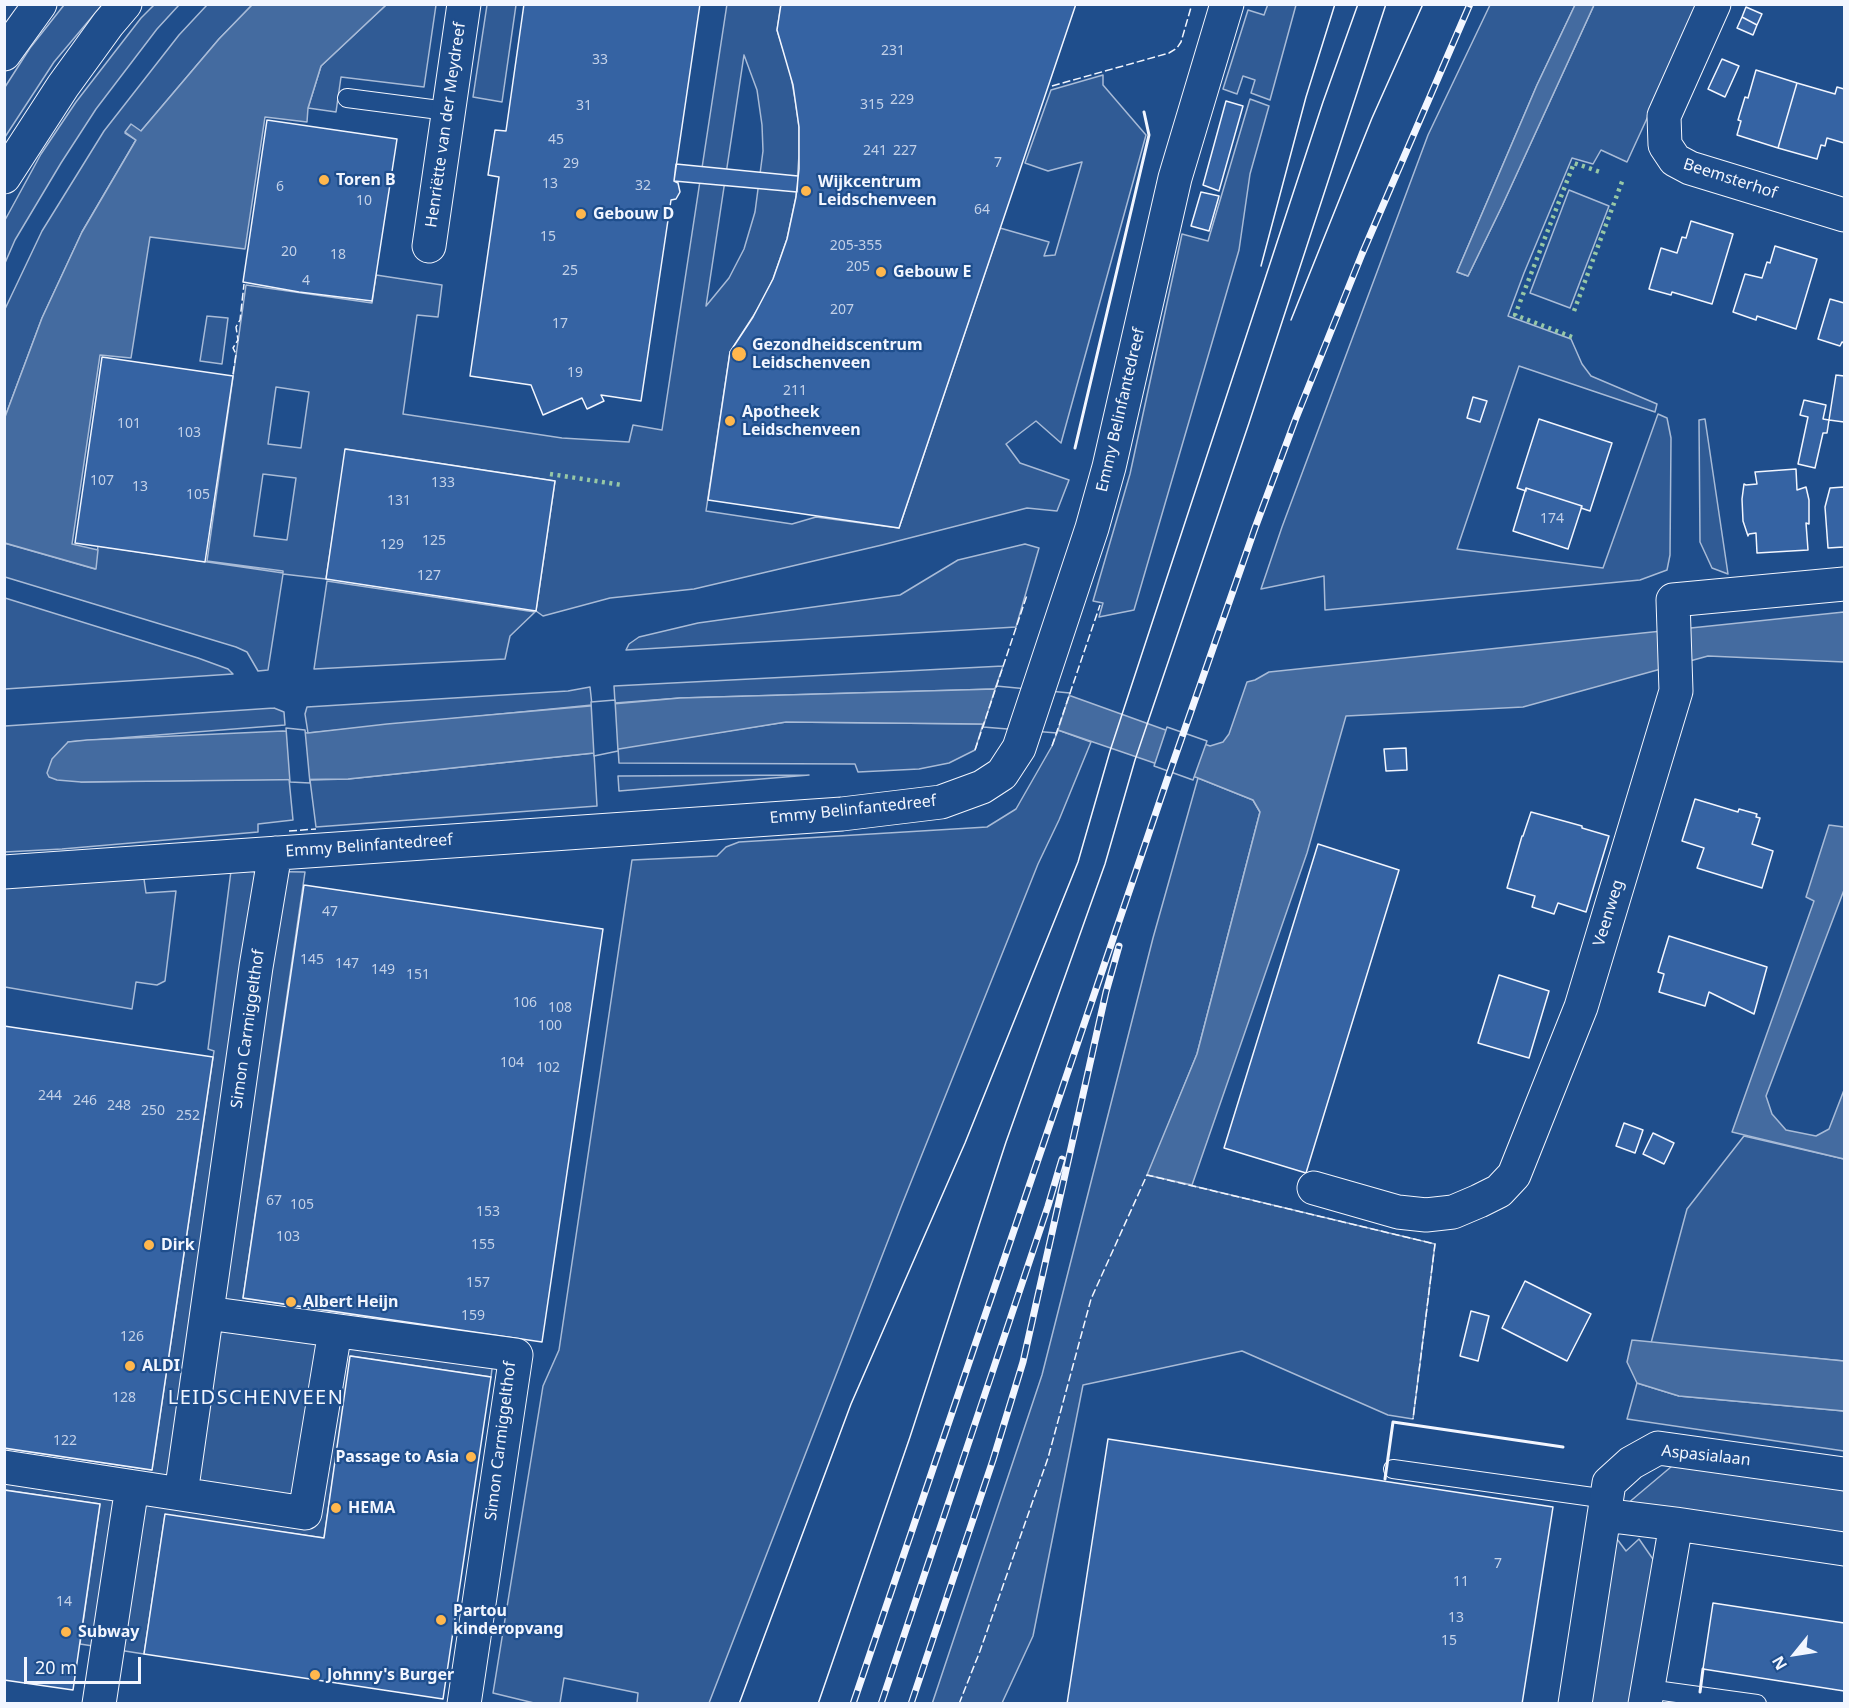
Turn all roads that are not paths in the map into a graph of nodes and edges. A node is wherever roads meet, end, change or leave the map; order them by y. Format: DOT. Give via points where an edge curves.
graph roads {
  1 [pos="40,4"];
  2 [pos="125,4"];
  3 [pos="464,4"];
  4 [pos="1227,4"];
  5 [pos="1714,4"];
  6 [pos="4,54"];
  7 [pos="347,98"];
  8 [pos="447,111"];
  9 [pos="4,177"];
  10 [pos="1845,215"];
  11 [pos="429,246"];
  12 [pos="1845,584"];
  13 [pos="274,853"];
  14 [pos="4,872"];
  15 [pos="1314,1188"];
  16 [pos="207,1314"];
  17 [pos="335,1330"];
  18 [pos="4,1467"];
  19 [pos="1393,1469"];
  20 [pos="1845,1474"];
  21 [pos="132,1487"];
  22 [pos="181,1494"];
  23 [pos="1605,1507"];
  24 [pos="1676,1524"];
  25 [pos="1845,1549"];
  26 [pos="1646,1696"];
  27 [pos="99,1704"];
  28 [pos="464,1704"];
  29 [pos="1575,1704"];
  30 [pos="1757,1704"];
  1 -- 6 [label="street"];
  2 -- 9 [label="street" via="63,86"];
  3 -- 8 [label="street, Henriëtte van der Meydreef"];
  4 -- 13 [label="street, Emmy Belinfantedreef" via="1175,178 1092,528 1019,748 1002,774 982,787 941,802 842,814"];
  5 -- 10 [label="street, Beemsterhof" via="1664,116 1665,145 1674,160"];
  7 -- 8 [label="lane"];
  8 -- 11 [label="street, Henriëtte van der Meydreef"];
  12 -- 15 [label="street, Veenweg" via="1674,600 1676,691 1581,1007 1514,1175 1499,1191 1479,1201 1453,1212 1426,1215 1398,1212"];
  13 -- 14 [label="street, Emmy Belinfantedreef"];
  13 -- 16 [label="street, Simon Carmiggelthof"];
  16 -- 17 [label="street, Simon Carmiggelthof"];
  16 -- 22 [label="street, Simon Carmiggelthof"];
  17 -- 22 [label="street" via="305,1513"];
  17 -- 28 [label="street, Simon Carmiggelthof" via="516,1355"];
  18 -- 21 [label="street"];
  19 -- 23 [label="lane"];
  20 -- 23 [label="street, Aspasialaan" via="1658,1448 1631,1463 1609,1484"];
  21 -- 22 [label="street"];
  21 -- 27 [label="street"];
  23 -- 24 [label="street"];
  23 -- 29 [label="street, Aspasialaan"];
  24 -- 25 [label="street"];
  24 -- 26 [label="street"];
  26 -- 30 [label="lane"];
}
